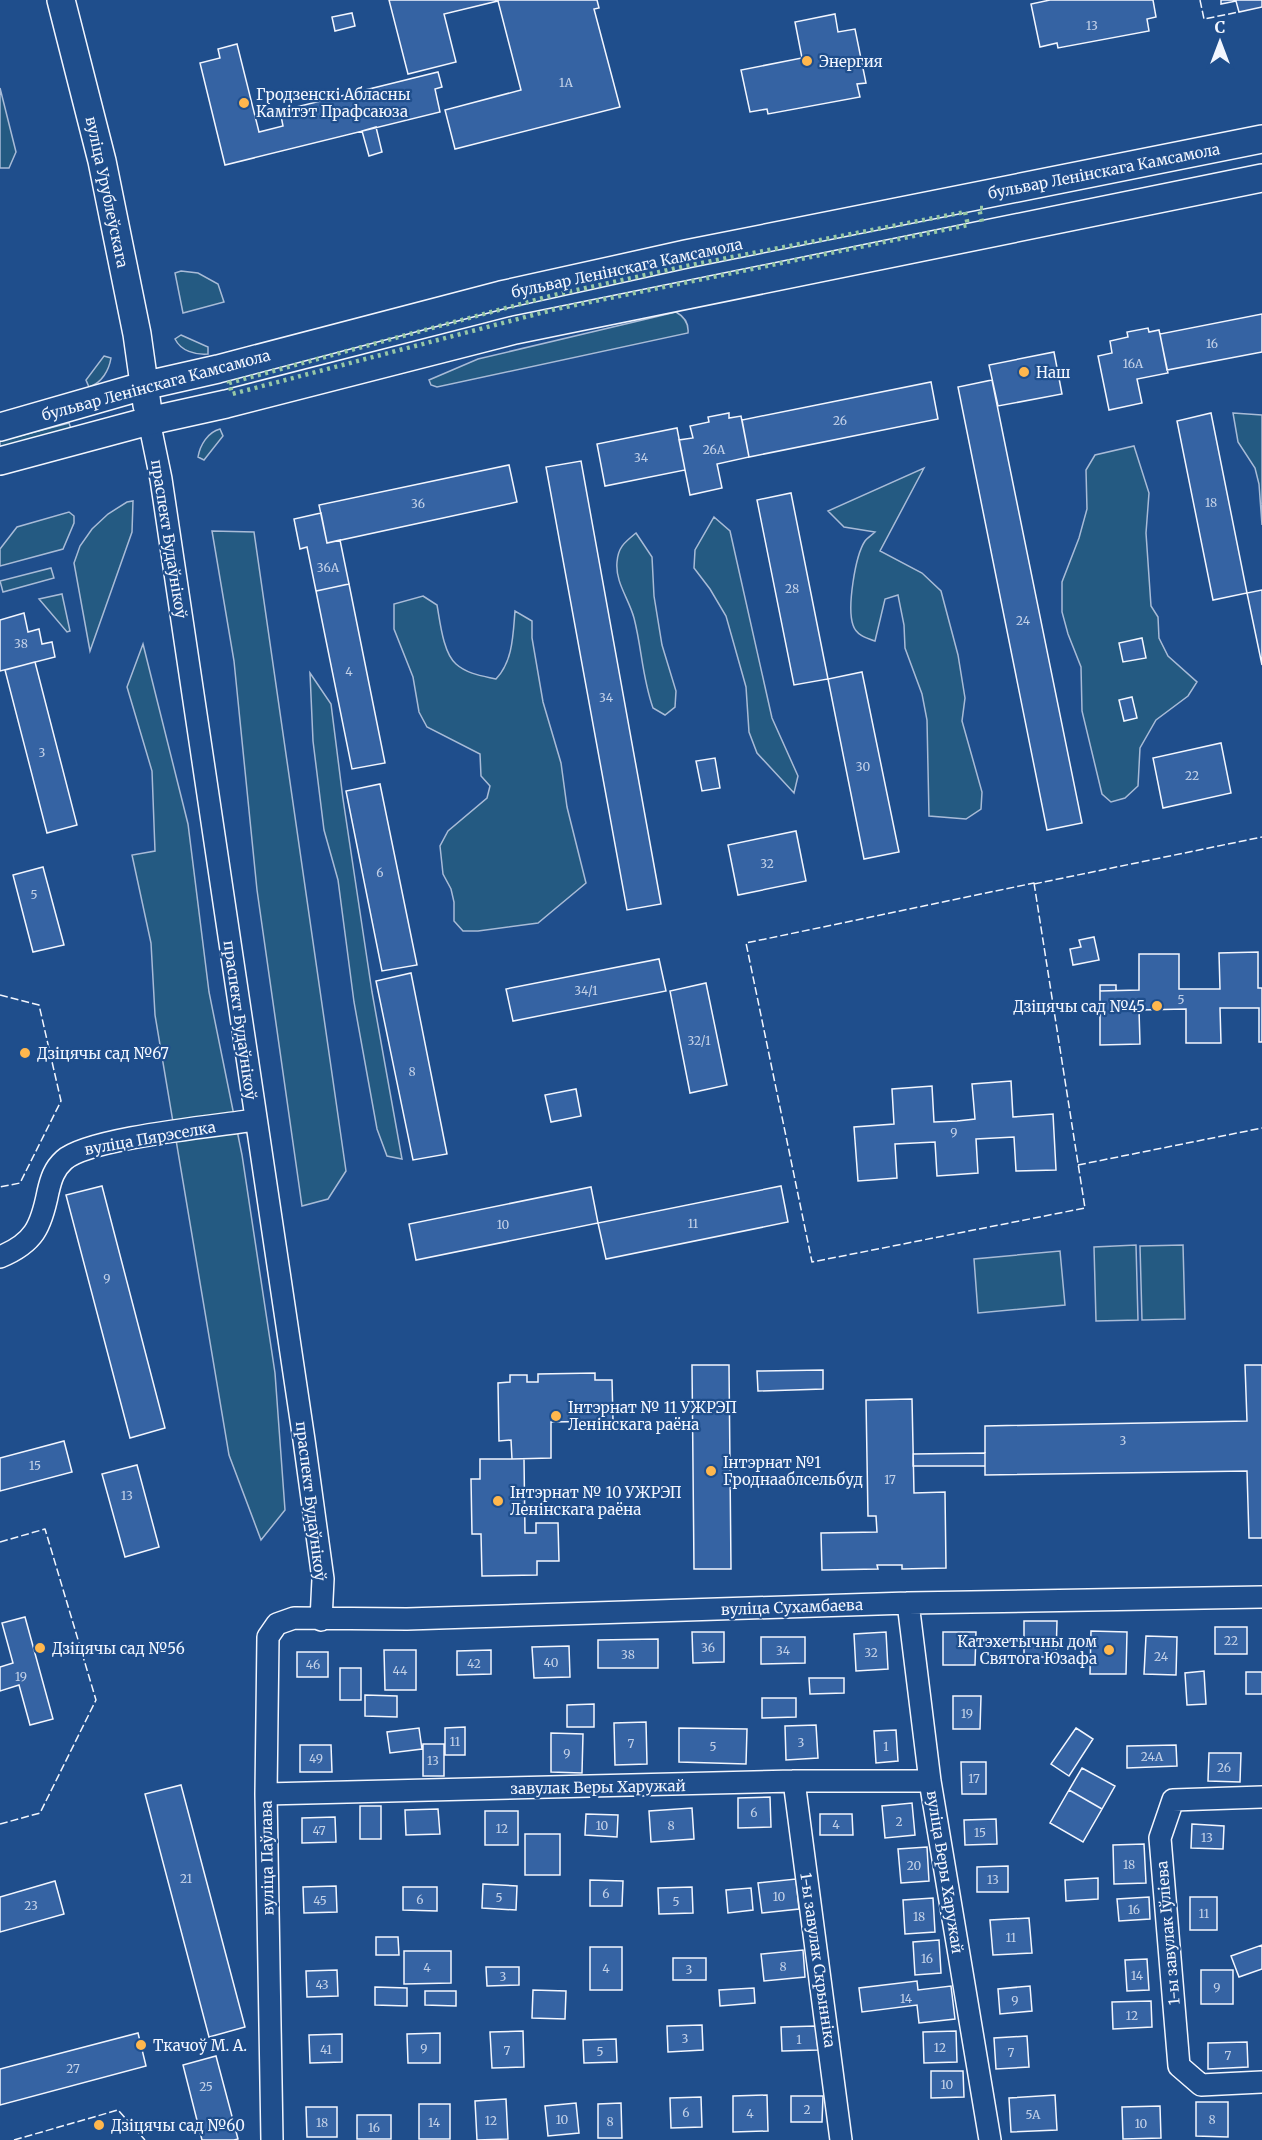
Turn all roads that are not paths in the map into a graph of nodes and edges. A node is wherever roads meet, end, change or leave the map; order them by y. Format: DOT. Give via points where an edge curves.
graph roads {
  1 [pos="61,0"];
  2 [pos="1262,139"];
  3 [pos="1262,177"];
  4 [pos="144,386"];
  5 [pos="149,421"];
  6 [pos="0,427"];
  7 [pos="0,461"];
  8 [pos="255,1120"];
  9 [pos="0,1257"];
  10 [pos="1262,1597"];
  11 [pos="908,1603"];
  12 [pos="321,1620"];
  13 [pos="794,1781"];
  14 [pos="930,1781"];
  15 [pos="266,1794"];
  16 [pos="1262,1797"];
  17 [pos="1262,2082"];
  18 [pos="272,2140"];
  19 [pos="841,2140"];
  20 [pos="990,2140"];
  1 -- 4 [label="main road, вуліца Урублеўскага" via="102,161"];
  2 -- 4 [label="main road, бульвар Ленінскага Камсамола" via="535,287"];
  3 -- 5 [label="main road" via="526,327"];
  4 -- 5 [label="main road, вуліца Урублеўскага"];
  4 -- 6 [label="main road, бульвар Ленінскага Камсамола"];
  5 -- 7 [label="main road"];
  5 -- 8 [label="street, праспект Будаўнікоў"];
  8 -- 9 [label="street, вуліца Пярэселка" via="78,1151 52,1174 43,1217 31,1238"];
  8 -- 12 [label="street, праспект Будаўнікоў" via="323,1579"];
  10 -- 11 [label="street, вуліца Сухамбаева"];
  11 -- 12 [label="street, вуліца Сухамбаева"];
  11 -- 14 [label="street, вуліца Веры Харужай"];
  12 -- 15 [label="street, вуліца Паўлава" via="294,1618 277,1624 268,1636"];
  13 -- 14 [label="street, завулак Веры Харужай"];
  13 -- 15 [label="street, завулак Веры Харужай"];
  13 -- 19 [label="street, 1-ы завулак Скрынніка"];
  14 -- 20 [label="street, вуліца Веры Харужай"];
  15 -- 18 [label="street, вуліца Паўлава"];
  16 -- 17 [label="street, 1-ы завулак Іўліева" via="1173,1800 1160,1838 1179,2066 1201,2085"];
}
